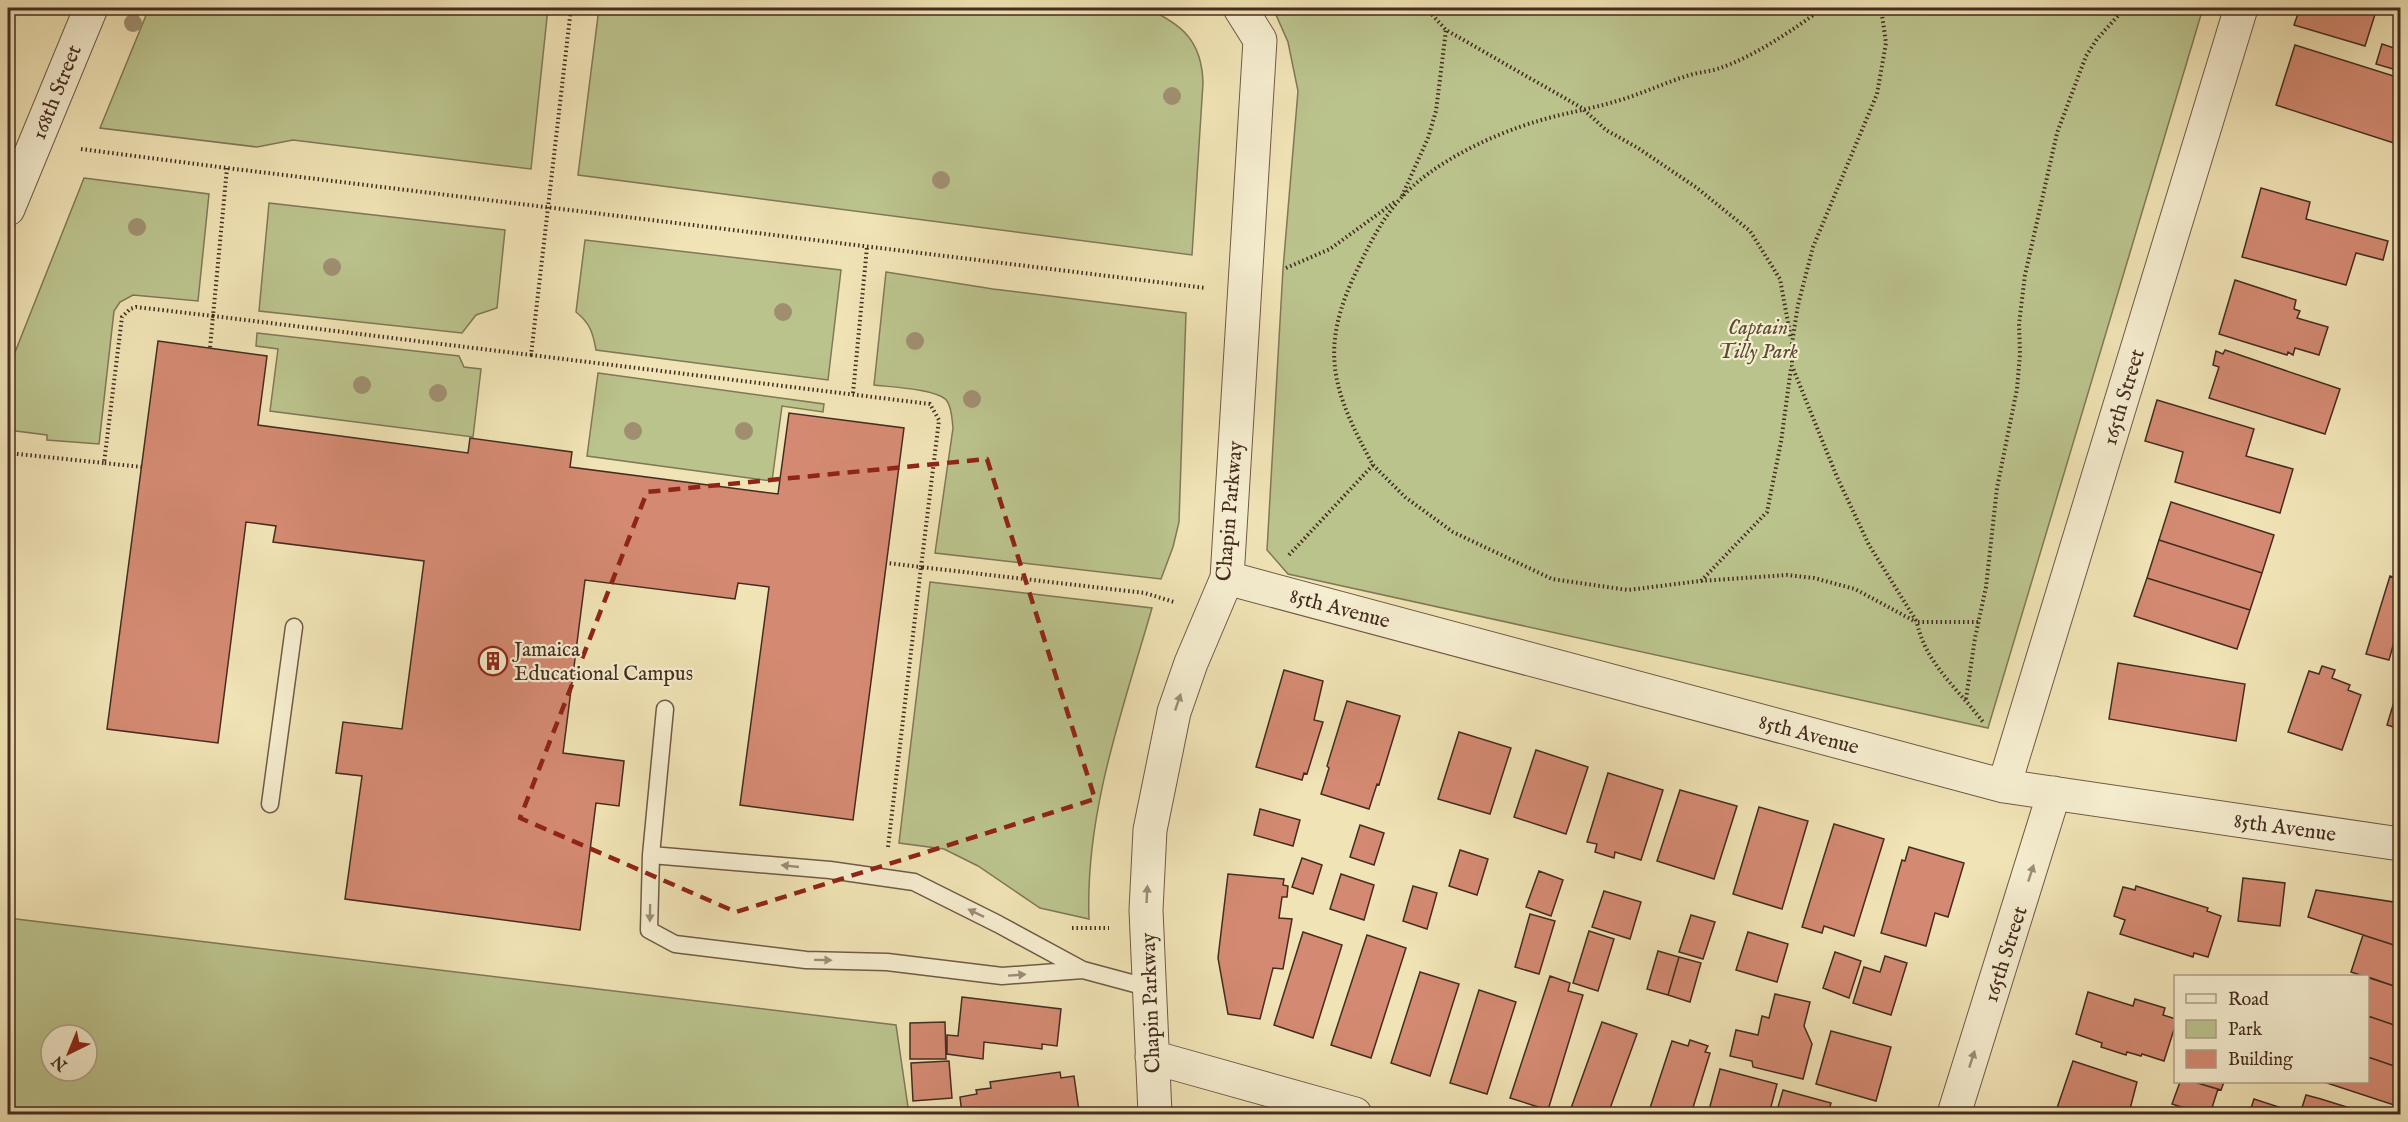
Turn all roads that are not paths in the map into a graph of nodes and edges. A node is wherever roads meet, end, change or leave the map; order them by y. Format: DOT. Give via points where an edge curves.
graph roads {
  1 [pos="91,8"];
  2 [pos="1240,8"];
  3 [pos="2241,8"];
  4 [pos="8,209"];
  5 [pos="1227,578"];
  6 [pos="294,627"];
  7 [pos="665,709"];
  8 [pos="2004,786"];
  9 [pos="2054,794"];
  10 [pos="270,804"];
  11 [pos="2400,844"];
  12 [pos="651,855"];
  13 [pos="1083,970"];
  14 [pos="1150,988"];
  15 [pos="1152,1057"];
  16 [pos="1155,1114"];
  17 [pos="1355,1114"];
  18 [pos="1954,1114"];
  1 -- 4 [label="street, 168th Street"];
  2 -- 5 [label="street, Chapin Parkway" via="1260,40"];
  3 -- 8 [label="street, 165th Street"];
  5 -- 8 [label="street, 85th Avenue"];
  14 -- 5 [label="street, Chapin Parkway, one-way" via="1146,910 1150,830 1174,712"];
  6 -- 10 [label="lane"];
  7 -- 12 [label="lane"];
  8 -- 9 [label="street, 85th Avenue"];
  9 -- 11 [label="street, 85th Avenue"];
  18 -- 9 [label="street, 165th Street, one-way"];
  13 -- 12 [label="lane, one-way" via="914,882 830,870"];
  12 -- 13 [label="lane, one-way" via="649,930 675,944 806,960 887,962 1002,976"];
  13 -- 14 [label="lane"];
  14 -- 15 [label="street, Chapin Parkway"];
  15 -- 16 [label="street, Chapin Parkway"];
  15 -- 17 [label="street"];
}
